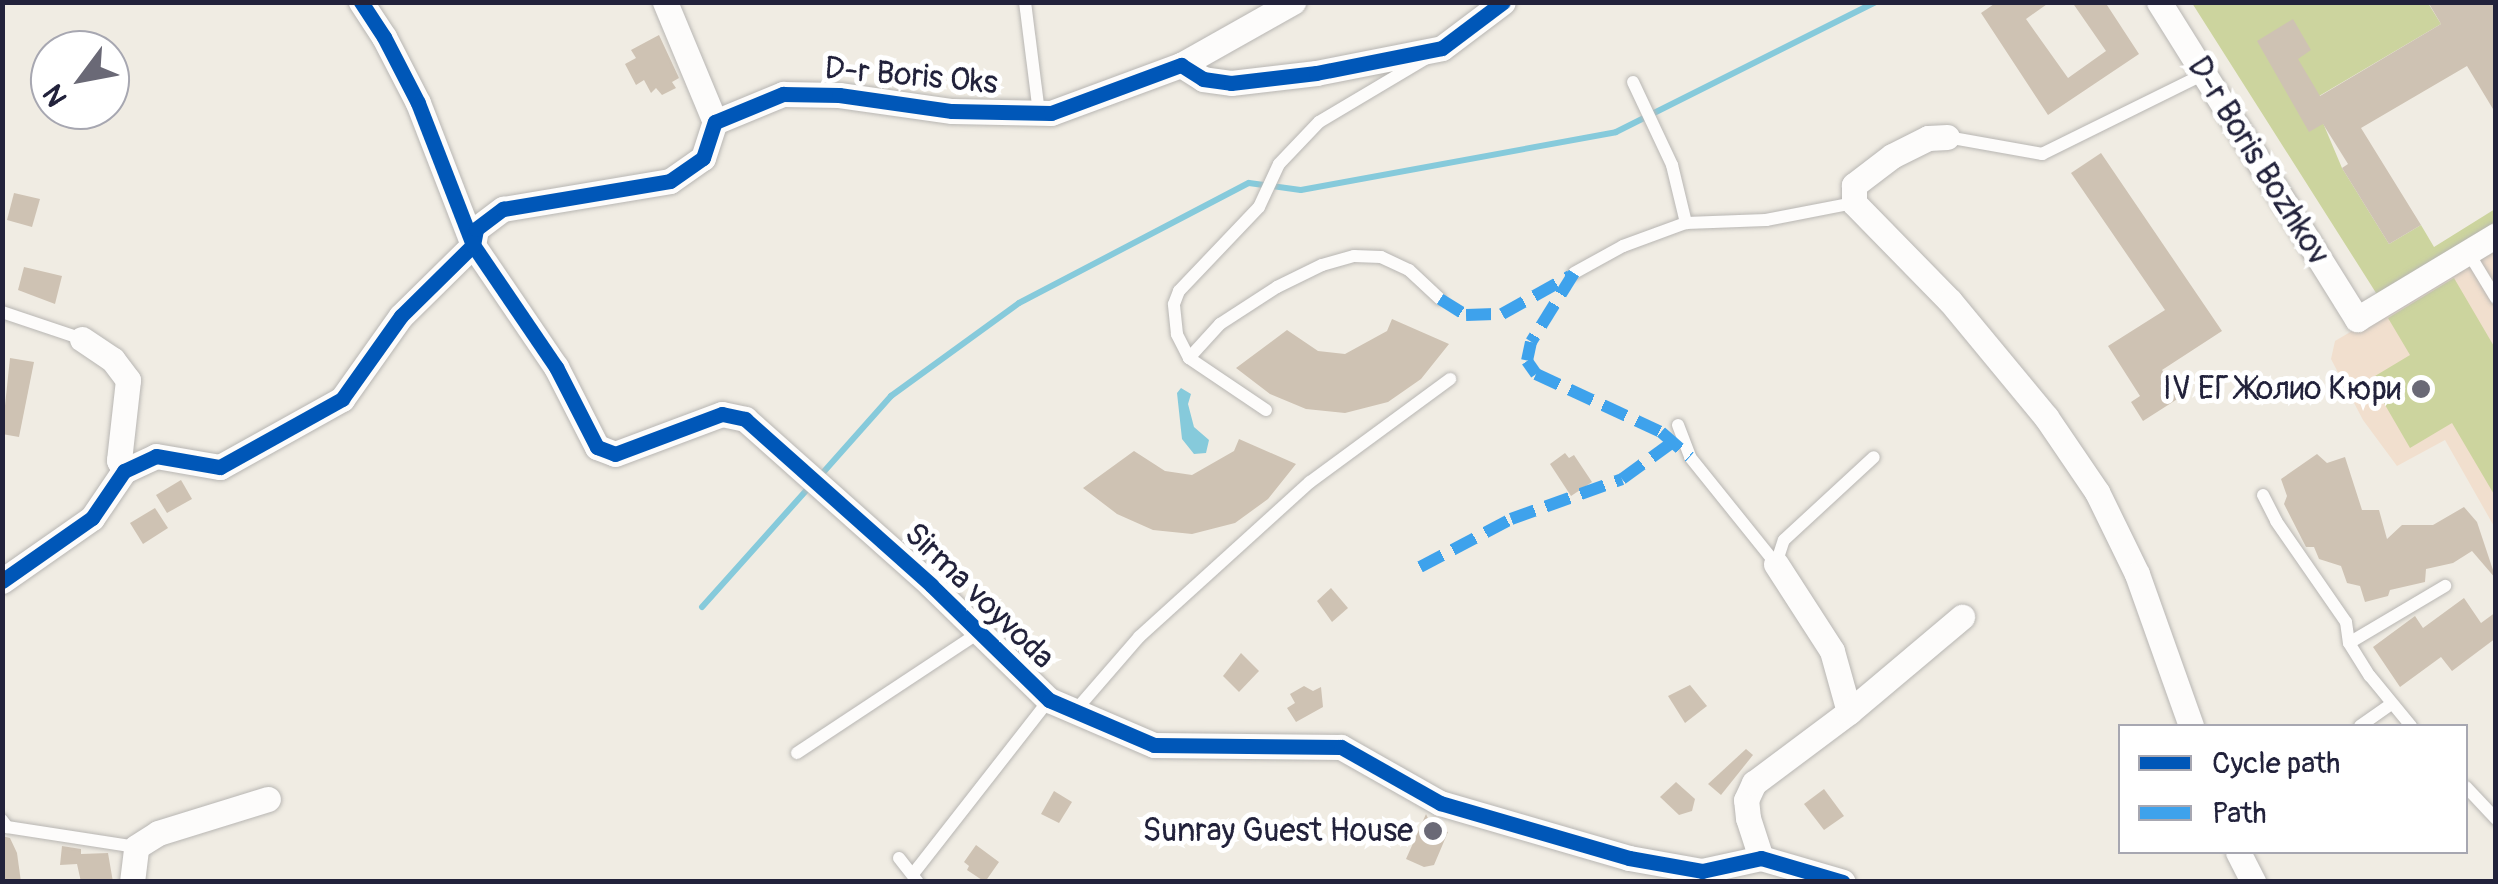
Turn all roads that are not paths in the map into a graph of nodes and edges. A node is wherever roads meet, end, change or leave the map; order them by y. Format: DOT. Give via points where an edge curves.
graph roads {
  1 [pos="360,2"];
  2 [pos="664,2"];
  3 [pos="1026,2"];
  4 [pos="1293,2"];
  5 [pos="1503,2"];
  6 [pos="2159,2"];
  7 [pos="1442,48"];
  8 [pos="1181,65"];
  9 [pos="2204,74"];
  10 [pos="1633,82"];
  11 [pos="1039,113"];
  12 [pos="715,122"];
  13 [pos="1947,137"];
  14 [pos="1854,203"];
  15 [pos="1686,223"];
  16 [pos="2496,235"];
  17 [pos="473,245"];
  18 [pos="2468,252"];
  19 [pos="1574,273"];
  20 [pos="2496,298"];
  21 [pos="1440,299"];
  22 [pos="2,312"];
  23 [pos="82,338"];
  24 [pos="1189,358"];
  25 [pos="1450,379"];
  26 [pos="1266,410"];
  27 [pos="1678,425"];
  28 [pos="1874,457"];
  29 [pos="124,470"];
  30 [pos="2263,495"];
  31 [pos="1776,564"];
  32 [pos="2,581"];
  33 [pos="2444,586"];
  34 [pos="1962,617"];
  35 [pos="977,634"];
  36 [pos="2349,643"];
  37 [pos="1049,700"];
  38 [pos="2390,704"];
  39 [pos="1075,711"];
  40 [pos="1850,712"];
  41 [pos="2190,724"];
  42 [pos="2363,724"];
  43 [pos="2409,724"];
  44 [pos="796,752"];
  45 [pos="2468,789"];
  46 [pos="268,799"];
  47 [pos="2496,818"];
  48 [pos="2,820"];
  49 [pos="136,847"];
  50 [pos="2239,854"];
  51 [pos="899,858"];
  52 [pos="1761,858"];
  53 [pos="916,878"];
  54 [pos="1698,878"];
  55 [pos="132,882"];
  56 [pos="1843,882"];
  57 [pos="2253,882"];
  1 -- 17 [label="street, Sirma voyvoda" via="418,103"];
  2 -- 12 [label="street"];
  3 -- 11 [label="lane"];
  4 -- 8 [label="street, D-r Boris Oks"];
  5 -- 7 [label="street"];
  6 -- 9 [label="street, D-r Boris Bozhkov"];
  7 -- 8 [label="street" via="1232,84 1202,79"];
  7 -- 24 [label="lane" via="1319,122 1279,164 1260,207 1179,291 1177,334"];
  8 -- 11 [label="street, D-r Boris Oks"];
  9 -- 13 [label="lane" via="2042,154"];
  9 -- 18 [label="street, D-r Boris Bozhkov" via="2357,319"];
  10 -- 15 [label="lane" via="1672,166"];
  11 -- 12 [label="street, D-r Boris Oks" via="783,94"];
  12 -- 17 [label="street" via="703,158 670,181 503,209 476,229"];
  13 -- 14 [label="street" via="1928,138 1892,156 1854,185"];
  14 -- 15 [label="lane" via="1766,220"];
  14 -- 41 [label="street" via="1950,301 2097,492 2137,574"];
  15 -- 19 [label="lane"];
  16 -- 18 [label="street"];
  17 -- 29 [label="street" via="400,316 342,399 220,467 156,456"];
  17 -- 35 [label="street, Sirma voyvoda" via="556,368 591,436 615,454 722,414 745,419"];
  18 -- 20 [label="lane"];
  21 -- 24 [label="lane" via="1409,270 1381,257 1354,256 1278,287 1220,324"];
  22 -- 23 [label="lane"];
  23 -- 29 [label="street" via="128,380 118,460"];
  24 -- 26 [label="lane"];
  25 -- 39 [label="lane" via="1310,482 1139,637"];
  27 -- 31 [label="lane" via="1690,456"];
  28 -- 31 [label="lane" via="1784,540"];
  29 -- 32 [label="street" via="92,518"];
  30 -- 36 [label="lane" via="2346,622"];
  31 -- 40 [label="street" via="1832,651"];
  33 -- 36 [label="lane"];
  34 -- 40 [label="street"];
  35 -- 37 [label="street, Sirma voyvoda"];
  35 -- 44 [label="lane"];
  36 -- 38 [label="lane"];
  37 -- 39 [label="street, Sirma voyvoda"];
  37 -- 53 [label="lane"];
  38 -- 42 [label="lane"];
  38 -- 43 [label="lane"];
  39 -- 54 [label="street, Sirma voyvoda" via="1154,745 1341,747 1440,803"];
  40 -- 52 [label="street" via="1754,783 1746,800"];
  45 -- 47 [label="lane"];
  46 -- 49 [label="street" via="158,833"];
  48 -- 49 [label="lane" via="8,827"];
  49 -- 55 [label="street"];
  50 -- 57 [label="street"];
  51 -- 53 [label="lane"];
  52 -- 54 [label="street, Sirma voyvoda"];
  52 -- 56 [label="street, Sirma voyvoda"];
}
